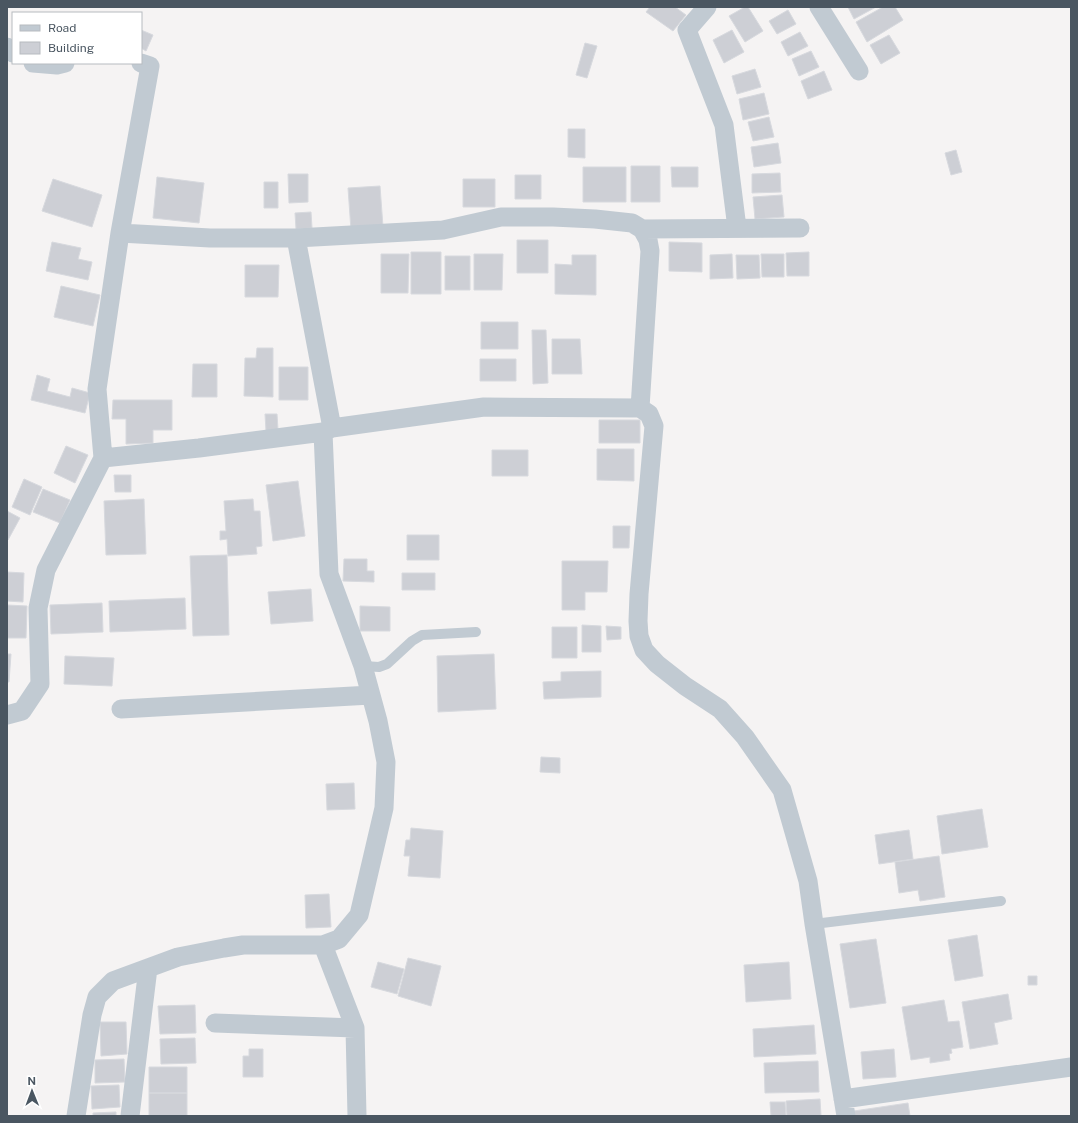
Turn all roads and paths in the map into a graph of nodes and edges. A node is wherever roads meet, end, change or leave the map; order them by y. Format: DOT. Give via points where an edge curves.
graph roads {
  1 [pos="707,7"];
  2 [pos="819,7"];
  3 [pos="45,64"];
  4 [pos="61,64"];
  5 [pos="146,64"];
  6 [pos="860,71"];
  7 [pos="737,228"];
  8 [pos="800,228"];
  9 [pos="642,229"];
  10 [pos="120,233"];
  11 [pos="296,238"];
  12 [pos="640,408"];
  13 [pos="328,430"];
  14 [pos="103,458"];
  15 [pos="476,632"];
  16 [pos="363,666"];
  17 [pos="371,695"];
  18 [pos="121,709"];
  19 [pos="7,715"];
  20 [pos="1002,902"];
  21 [pos="814,924"];
  22 [pos="323,945"];
  23 [pos="148,968"];
  24 [pos="215,1023"];
  25 [pos="354,1028"];
  26 [pos="1071,1067"];
  27 [pos="845,1108"];
  28 [pos="76,1116"];
  29 [pos="130,1116"];
  30 [pos="357,1116"];
  1 -- 7 [label="street" via="687,30 724,125"];
  2 -- 6 [label="street"];
  3 -- 4 [label="street"];
  5 -- 10 [label="street"];
  7 -- 8 [label="street"];
  7 -- 9 [label="street"];
  9 -- 11 [label="street" via="632,223 595,219 501,217 443,230"];
  9 -- 12 [label="street" via="650,251"];
  10 -- 11 [label="street" via="210,238"];
  10 -- 14 [label="street" via="97,389"];
  11 -- 13 [label="street"];
  12 -- 13 [label="street" via="484,407"];
  12 -- 21 [label="street" via="650,414 654,426 639,594 639,636 644,650 657,664 720,709 745,737 782,790 808,881"];
  13 -- 14 [label="street"];
  13 -- 16 [label="street" via="329,574"];
  14 -- 19 [label="street" via="46,570 38,608 40,684 22,711"];
  15 -- 16 [label="lane" via="422,635 387,664 379,668"];
  16 -- 17 [label="street"];
  17 -- 18 [label="street"];
  17 -- 22 [label="street" via="386,762 384,808 359,915 340,939"];
  20 -- 21 [label="lane"];
  21 -- 27 [label="street"];
  22 -- 23 [label="street" via="237,946 178,958"];
  22 -- 25 [label="street"];
  23 -- 28 [label="street" via="113,981 97,997"];
  23 -- 29 [label="street"];
  24 -- 25 [label="street"];
  25 -- 30 [label="street"];
  26 -- 27 [label="street"];
}
